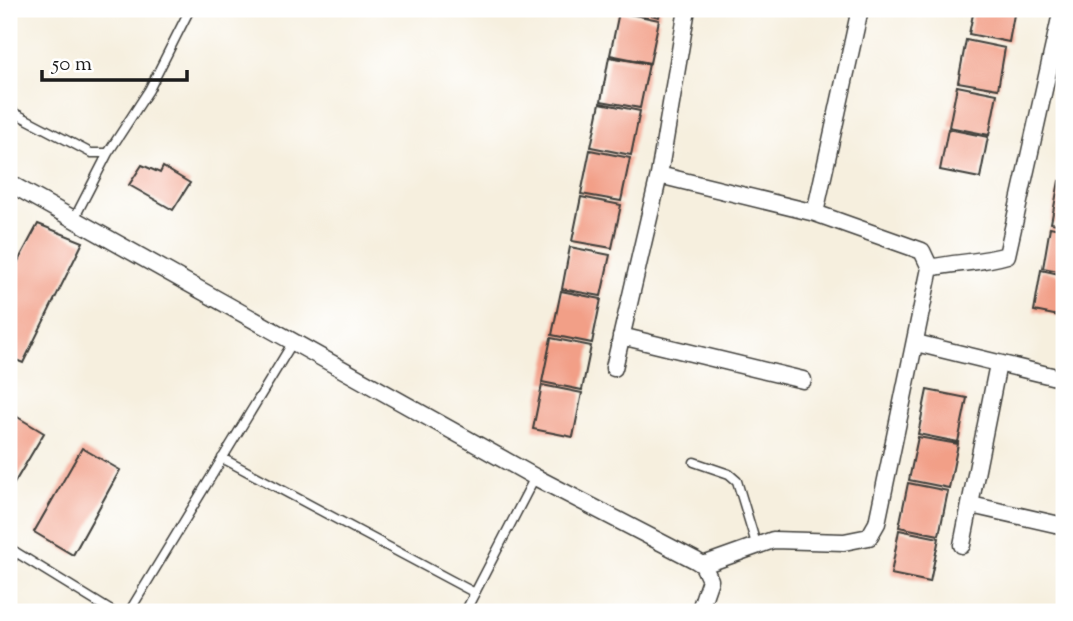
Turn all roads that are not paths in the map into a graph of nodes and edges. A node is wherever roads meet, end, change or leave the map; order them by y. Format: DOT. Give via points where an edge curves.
graph roads {
  1 [pos="190,9"];
  2 [pos="687,9"];
  3 [pos="860,9"];
  4 [pos="1062,9"];
  5 [pos="1061,27"];
  6 [pos="9,110"];
  7 [pos="108,153"];
  8 [pos="659,175"];
  9 [pos="9,183"];
  10 [pos="815,214"];
  11 [pos="74,219"];
  12 [pos="930,268"];
  13 [pos="621,336"];
  14 [pos="293,342"];
  15 [pos="916,343"];
  16 [pos="998,365"];
  17 [pos="614,368"];
  18 [pos="803,380"];
  19 [pos="1064,380"];
  20 [pos="222,458"];
  21 [pos="694,462"];
  22 [pos="534,477"];
  23 [pos="971,505"];
  24 [pos="1064,526"];
  25 [pos="962,545"];
  26 [pos="757,547"];
  27 [pos="12,550"];
  28 [pos="9,564"];
  29 [pos="703,565"];
  30 [pos="475,593"];
  31 [pos="113,612"];
  32 [pos="129,612"];
  33 [pos="465,612"];
  34 [pos="699,612"];
  1 -- 7 [label="lane" via="149,90"];
  2 -- 8 [label="street"];
  3 -- 10 [label="street"];
  4 -- 5 [label="street"];
  5 -- 12 [label="street" via="1007,255"];
  6 -- 7 [label="lane" via="91,153"];
  7 -- 11 [label="lane"];
  8 -- 10 [label="street"];
  8 -- 13 [label="street"];
  9 -- 11 [label="street"];
  10 -- 12 [label="street" via="922,251"];
  11 -- 14 [label="street"];
  12 -- 15 [label="street"];
  13 -- 17 [label="street"];
  13 -- 18 [label="street"];
  14 -- 20 [label="lane"];
  14 -- 22 [label="street"];
  15 -- 16 [label="street"];
  15 -- 26 [label="street" via="877,523 869,537 844,542 773,540"];
  16 -- 19 [label="street"];
  16 -- 23 [label="street"];
  20 -- 30 [label="lane"];
  20 -- 32 [label="lane"];
  21 -- 26 [label="lane" via="737,481"];
  22 -- 29 [label="street"];
  22 -- 30 [label="lane"];
  23 -- 24 [label="street"];
  23 -- 25 [label="street"];
  26 -- 29 [label="street"];
  27 -- 28 [label="lane"];
  27 -- 31 [label="lane"];
  29 -- 34 [label="street" via="710,588"];
  30 -- 33 [label="lane"];
}
